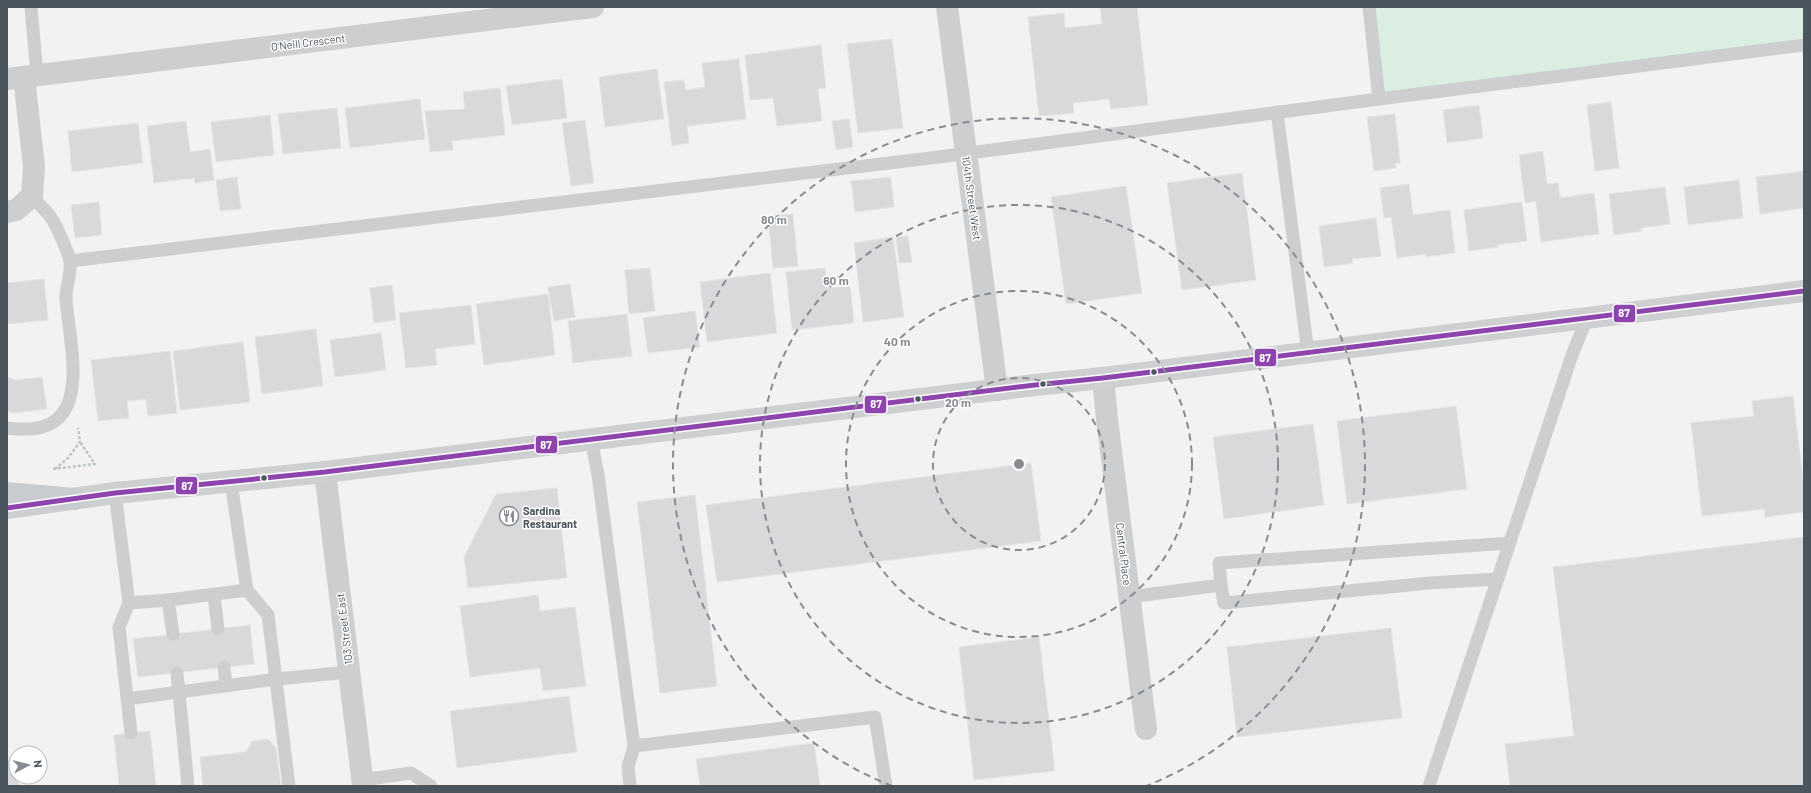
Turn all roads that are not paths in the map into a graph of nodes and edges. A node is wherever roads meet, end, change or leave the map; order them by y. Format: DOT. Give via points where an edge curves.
graph roads {
  1 [pos="31,7"];
  2 [pos="593,7"];
  3 [pos="947,7"];
  4 [pos="1369,7"];
  5 [pos="1804,45"];
  6 [pos="23,77"];
  7 [pos="1380,99"];
  8 [pos="1277,112"];
  9 [pos="965,153"];
  10 [pos="32,196"];
  11 [pos="7,212"];
  12 [pos="70,261"];
  13 [pos="1804,291"];
  14 [pos="1587,318"];
  15 [pos="1308,353"];
  16 [pos="1104,378"];
  17 [pos="997,390"];
  18 [pos="7,428"];
  19 [pos="591,439"];
  20 [pos="325,472"];
  21 [pos="231,482"];
  22 [pos="7,493"];
  23 [pos="115,493"];
  24 [pos="74,499"];
  25 [pos="7,508"];
  26 [pos="1510,543"];
  27 [pos="1497,579"];
  28 [pos="1221,585"];
  29 [pos="247,590"];
  30 [pos="214,595"];
  31 [pos="1129,597"];
  32 [pos="168,600"];
  33 [pos="129,603"];
  34 [pos="218,629"];
  35 [pos="173,634"];
  36 [pos="224,667"];
  37 [pos="349,672"];
  38 [pos="177,673"];
  39 [pos="277,679"];
  40 [pos="226,686"];
  41 [pos="178,692"];
  42 [pos="127,699"];
  43 [pos="1146,729"];
  44 [pos="130,733"];
  45 [pos="634,746"];
  46 [pos="363,783"];
  47 [pos="188,786"];
  48 [pos="289,786"];
  49 [pos="431,786"];
  50 [pos="630,786"];
  51 [pos="886,786"];
  52 [pos="1429,786"];
  1 -- 6 [label="lane"];
  2 -- 6 [label="street, O'Neill Crescent"];
  3 -- 9 [label="street, 104th Street West"];
  4 -- 7 [label="lane"];
  5 -- 7 [label="lane"];
  6 -- 10 [label="street" via="34,167"];
  7 -- 8 [label="lane"];
  8 -- 9 [label="lane"];
  8 -- 15 [label="lane"];
  9 -- 12 [label="lane"];
  9 -- 17 [label="street, 104th Street West"];
  10 -- 11 [label="street" via="16,210"];
  10 -- 12 [label="lane" via="52,219"];
  12 -- 18 [label="lane" via="66,298 74,378 65,412 45,427 19,430"];
  13 -- 14 [label="main road"];
  14 -- 15 [label="main road"];
  14 -- 26 [label="lane" via="1572,355"];
  15 -- 16 [label="main road"];
  16 -- 17 [label="main road"];
  16 -- 31 [label="street, Central Place" via="1106,418"];
  17 -- 19 [label="main road"];
  19 -- 20 [label="main road"];
  19 -- 45 [label="lane"];
  20 -- 21 [label="main road"];
  20 -- 37 [label="street, 103 Street East"];
  21 -- 23 [label="main road"];
  21 -- 29 [label="lane"];
  22 -- 24 [label="main road"];
  23 -- 24 [label="main road"];
  23 -- 33 [label="lane"];
  24 -- 25 [label="main road"];
  26 -- 27 [label="lane"];
  26 -- 28 [label="lane" via="1219,563"];
  27 -- 28 [label="lane" via="1224,603"];
  27 -- 52 [label="lane"];
  28 -- 31 [label="lane"];
  29 -- 30 [label="lane"];
  29 -- 39 [label="lane" via="268,615"];
  30 -- 32 [label="lane"];
  30 -- 34 [label="lane"];
  31 -- 43 [label="street, Central Place"];
  32 -- 33 [label="lane"];
  32 -- 35 [label="lane"];
  33 -- 42 [label="lane" via="119,627"];
  36 -- 40 [label="lane"];
  37 -- 39 [label="lane"];
  37 -- 46 [label="street, 103 Street East"];
  38 -- 41 [label="lane"];
  39 -- 40 [label="lane"];
  39 -- 48 [label="lane"];
  40 -- 41 [label="lane"];
  41 -- 42 [label="lane"];
  41 -- 47 [label="lane"];
  42 -- 44 [label="lane"];
  45 -- 50 [label="lane" via="628,767"];
  45 -- 51 [label="lane" via="875,717"];
  46 -- 49 [label="lane" via="411,773"];
}
